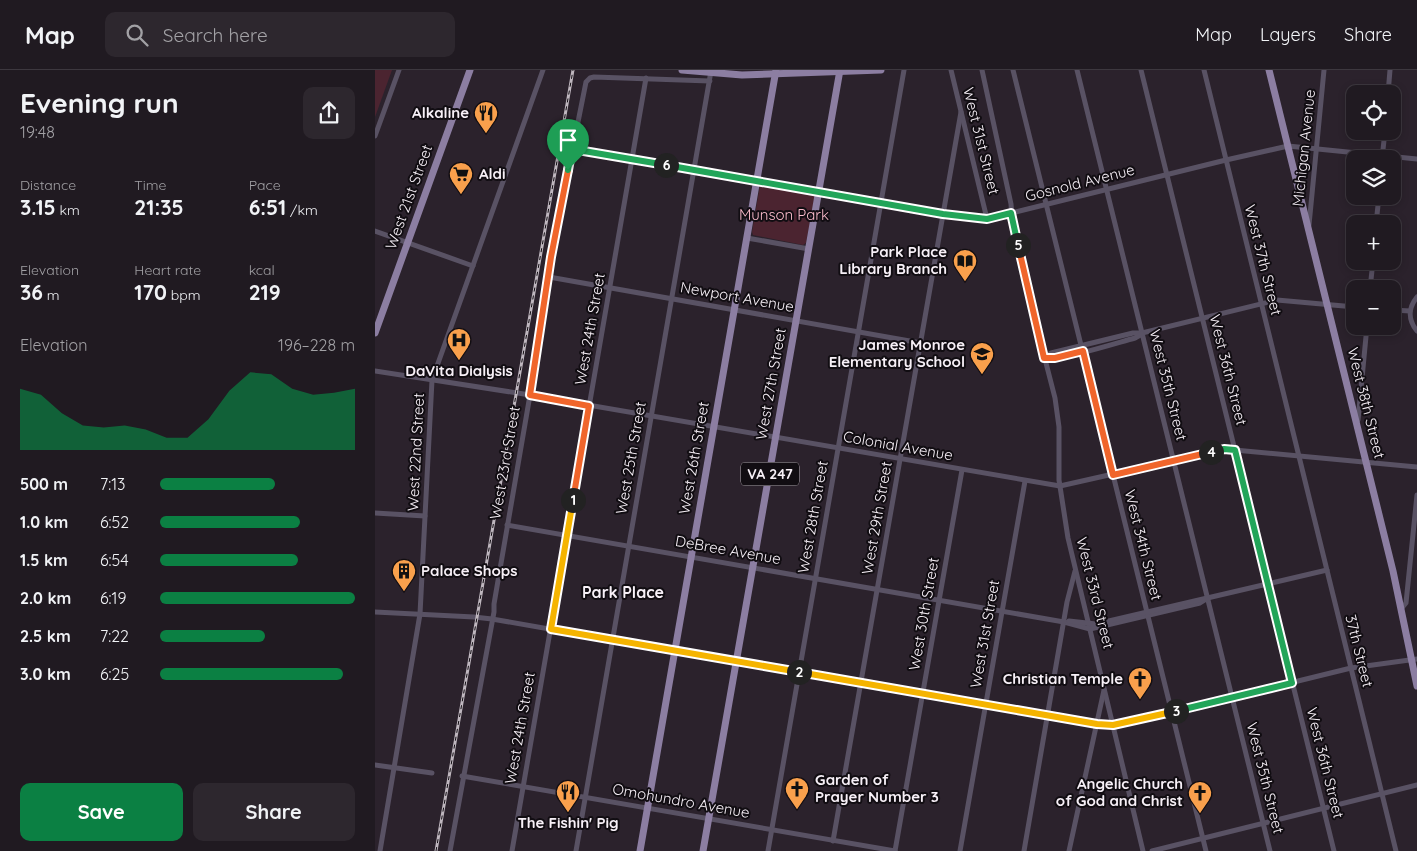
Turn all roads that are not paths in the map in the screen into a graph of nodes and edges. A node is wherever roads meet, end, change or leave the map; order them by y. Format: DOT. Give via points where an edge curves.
graph roads {
  1 [pos="399,70"];
  2 [pos="470,70"];
  3 [pos="543,70"];
  4 [pos="682,70"];
  5 [pos="881,70"];
  6 [pos="904,70"];
  7 [pos="951,70"];
  8 [pos="982,70"];
  9 [pos="1013,70"];
  10 [pos="1077,70"];
  11 [pos="1141,70"];
  12 [pos="1203,70"];
  13 [pos="1269,70"];
  14 [pos="1324,70"];
  15 [pos="1390,70"];
  16 [pos="711,71"];
  17 [pos="840,71"];
  18 [pos="776,72"];
  19 [pos="646,78"];
  20 [pos="709,81"];
  21 [pos="1389,85"];
  22 [pos="961,112"];
  23 [pos="375,136"];
  24 [pos="1288,146"];
  25 [pos="572,149"];
  26 [pos="1317,149"];
  27 [pos="1346,153"];
  28 [pos="1401,158"];
  29 [pos="632,159"];
  30 [pos="1417,159"];
  31 [pos="1226,160"];
  32 [pos="694,170"];
  33 [pos="1167,175"];
  34 [pos="757,181"];
  35 [pos="1107,189"];
  36 [pos="819,192"];
  37 [pos="881,202"];
  38 [pos="1046,204"];
  39 [pos="1011,213"];
  40 [pos="943,214"];
  41 [pos="987,219"];
  42 [pos="1308,228"];
  43 [pos="375,231"];
  44 [pos="747,238"];
  45 [pos="407,243"];
  46 [pos="809,249"];
  47 [pos="473,266"];
  48 [pos="549,277"];
  49 [pos="610,288"];
  50 [pos="1417,297"];
  51 [pos="672,298"];
  52 [pos="1261,304"];
  53 [pos="1327,304"];
  54 [pos="1346,306"];
  55 [pos="734,309"];
  56 [pos="1401,310"];
  57 [pos="1410,311"];
  58 [pos="1202,319"];
  59 [pos="796,320"];
  60 [pos="858,331"];
  61 [pos="1417,331"];
  62 [pos="375,333"];
  63 [pos="1142,333"];
  64 [pos="1366,335"];
  65 [pos="921,342"];
  66 [pos="1082,348"];
  67 [pos="1044,358"];
  68 [pos="375,371"];
  69 [pos="432,380"];
  70 [pos="530,395"];
  71 [pos="589,406"];
  72 [pos="651,416"];
  73 [pos="1357,426"];
  74 [pos="714,427"];
  75 [pos="776,438"];
  76 [pos="838,448"];
  77 [pos="1235,450"];
  78 [pos="1299,456"];
  79 [pos="901,459"];
  80 [pos="1173,460"];
  81 [pos="1366,462"];
  82 [pos="1417,467"];
  83 [pos="962,470"];
  84 [pos="1113,475"];
  85 [pos="1025,481"];
  86 [pos="1060,486"];
  87 [pos="1417,495"];
  88 [pos="375,514"];
  89 [pos="425,516"];
  90 [pos="507,525"];
  91 [pos="567,535"];
  92 [pos="629,545"];
  93 [pos="691,556"];
  94 [pos="753,568"];
  95 [pos="1075,568"];
  96 [pos="1327,570"];
  97 [pos="815,578"];
  98 [pos="1268,584"];
  99 [pos="877,589"];
  100 [pos="1208,598"];
  101 [pos="939,600"];
  102 [pos="1401,609"];
  103 [pos="1002,611"];
  104 [pos="375,612"];
  105 [pos="420,614"];
  106 [pos="1148,614"];
  107 [pos="492,619"];
  108 [pos="1064,622"];
  109 [pos="1090,626"];
  110 [pos="551,629"];
  111 [pos="613,640"];
  112 [pos="675,650"];
  113 [pos="1414,659"];
  114 [pos="737,661"];
  115 [pos="1351,668"];
  116 [pos="799,672"];
  117 [pos="861,683"];
  118 [pos="1292,683"];
  119 [pos="1417,686"];
  120 [pos="1104,687"];
  121 [pos="923,694"];
  122 [pos="1232,698"];
  123 [pos="985,705"];
  124 [pos="1172,712"];
  125 [pos="1048,716"];
  126 [pos="1097,724"];
  127 [pos="1113,725"];
  128 [pos="375,765"];
  129 [pos="393,767"];
  130 [pos="432,773"];
  131 [pos="463,776"];
  132 [pos="1417,785"];
  133 [pos="523,787"];
  134 [pos="1382,794"];
  135 [pos="585,798"];
  136 [pos="647,808"];
  137 [pos="1323,808"];
  138 [pos="709,820"];
  139 [pos="1263,824"];
  140 [pos="772,830"];
  141 [pos="1203,838"];
  142 [pos="833,841"];
  143 [pos="375,850"];
  144 [pos="380,851"];
  145 [pos="384,851"];
  146 [pos="450,851"];
  147 [pos="512,851"];
  148 [pos="576,851"];
  149 [pos="640,851"];
  150 [pos="703,851"];
  151 [pos="768,851"];
  152 [pos="895,851"];
  153 [pos="960,851"];
  154 [pos="1024,851"];
  155 [pos="1069,851"];
  156 [pos="1143,851"];
  157 [pos="1152,851"];
  158 [pos="1206,851"];
  159 [pos="1270,851"];
  160 [pos="1334,851"];
  161 [pos="1396,851"];
  1 -- 23 [label="street"];
  2 -- 45 [label="main road, West 21st Street"];
  3 -- 47 [label="street, West 22nd Street"];
  4 -- 16 [label="main road"];
  5 -- 17 [label="main road"];
  6 -- 37 [label="street, West 28th Street"];
  7 -- 22 [label="street, West 31st Street"];
  8 -- 39 [label="street, West 33rd Street"];
  9 -- 38 [label="street, West 34th Street"];
  10 -- 35 [label="street, West 35th Street"];
  11 -- 33 [label="street, West 36th Street"];
  12 -- 31 [label="street, West 37th Street"];
  13 -- 24 [label="main road, West 38th Street"];
  14 -- 26 [label="street, Michigan Avenue"];
  15 -- 21 [label="street"];
  16 -- 18 [label="main road" via="742,75"];
  16 -- 20 [label="street, West 25th Street"];
  17 -- 18 [label="main road"];
  17 -- 36 [label="main road, West 27th Street / VA 247"];
  18 -- 34 [label="main road, West 26th Street"];
  19 -- 20 [label="street"];
  19 -- 25 [label="street, West 23rd Street" via="587,80"];
  19 -- 29 [label="street, West 24th Street"];
  20 -- 32 [label="street, West 25th Street"];
  22 -- 40 [label="street, West 29th Street"];
  22 -- 41 [label="street, West 31st Street"];
  24 -- 26 [label="street, Gosnold Avenue"];
  24 -- 31 [label="street, Gosnold Avenue"];
  24 -- 42 [label="main road, West 38th Street"];
  25 -- 29 [label="street, Gosnold Avenue"];
  25 -- 48 [label="street, West 23rd Street"];
  26 -- 27 [label="street, Gosnold Avenue"];
  26 -- 42 [label="street, Michigan Avenue"];
  28 -- 30 [label="street, Gosnold Avenue"];
  29 -- 32 [label="street, Gosnold Avenue"];
  29 -- 49 [label="street, West 24th Street"];
  31 -- 33 [label="street, Gosnold Avenue"];
  31 -- 52 [label="street, West 37th Street"];
  32 -- 34 [label="street, Gosnold Avenue"];
  32 -- 51 [label="street, West 25th Street"];
  33 -- 35 [label="street, Gosnold Avenue"];
  33 -- 58 [label="street, West 36th Street"];
  34 -- 36 [label="street, Gosnold Avenue"];
  34 -- 44 [label="main road, West 26th Street"];
  35 -- 38 [label="street, Gosnold Avenue"];
  35 -- 63 [label="street, West 35th Street"];
  36 -- 37 [label="street, Gosnold Avenue"];
  36 -- 46 [label="main road, West 27th Street / VA 247"];
  37 -- 40 [label="street, Gosnold Avenue"];
  37 -- 60 [label="street, West 28th Street"];
  38 -- 39 [label="street, Gosnold Avenue"];
  38 -- 66 [label="street, West 34th Street"];
  39 -- 41 [label="street, Gosnold Avenue"];
  39 -- 67 [label="street, West 33rd Street"];
  40 -- 41 [label="street, Gosnold Avenue"];
  40 -- 65 [label="street, West 29th Street"];
  42 -- 53 [label="main road, West 38th Street"];
  43 -- 45 [label="street"];
  44 -- 46 [label="street"];
  44 -- 55 [label="main road, West 26th Street"];
  45 -- 47 [label="street"];
  45 -- 62 [label="main road, West 21st Street"];
  46 -- 59 [label="main road, West 27th Street / VA 247"];
  47 -- 69 [label="street, West 22nd Street"];
  48 -- 49 [label="street, Newport Avenue"];
  48 -- 70 [label="street, West 23rd Street"];
  49 -- 51 [label="street, Newport Avenue"];
  49 -- 71 [label="street, West 24th Street"];
  50 -- 57 [label="street"];
  51 -- 55 [label="street, Newport Avenue"];
  51 -- 72 [label="street, West 25th Street"];
  52 -- 53 [label="street" via="1282,300"];
  52 -- 58 [label="street"];
  52 -- 78 [label="street, West 37th Street"];
  53 -- 54 [label="street"];
  53 -- 73 [label="main road, West 38th Street"];
  55 -- 59 [label="street, Newport Avenue"];
  55 -- 74 [label="main road, West 26th Street"];
  56 -- 57 [label="street"];
  57 -- 61 [label="street" via="1411,322"];
  58 -- 63 [label="street"];
  58 -- 77 [label="street, West 36th Street"];
  59 -- 60 [label="street, Newport Avenue"];
  59 -- 75 [label="main road, West 27th Street / VA 247"];
  60 -- 65 [label="street, Newport Avenue"];
  60 -- 76 [label="street, West 28th Street"];
  63 -- 66 [label="street"];
  63 -- 80 [label="street, West 35th Street"];
  64 -- 73 [label="street"];
  65 -- 79 [label="street, West 29th Street"];
  66 -- 67 [label="street" via="1051,353"];
  66 -- 84 [label="street, West 34th Street"];
  67 -- 86 [label="street, West 33rd Street" via="1057,412"];
  68 -- 69 [label="street, Colonial Avenue"];
  69 -- 70 [label="street, Colonial Avenue"];
  69 -- 89 [label="street, West 22nd Street"];
  70 -- 71 [label="street, Colonial Avenue"];
  70 -- 90 [label="street, West 23rd Street"];
  71 -- 72 [label="street, Colonial Avenue"];
  71 -- 91 [label="street, West 24th Street"];
  72 -- 74 [label="street, Colonial Avenue"];
  72 -- 92 [label="street, West 25th Street"];
  73 -- 81 [label="main road, West 38th Street"];
  74 -- 75 [label="street, Colonial Avenue"];
  74 -- 93 [label="main road, West 26th Street"];
  75 -- 76 [label="street, Colonial Avenue"];
  75 -- 94 [label="main road, West 27th Street / VA 247"];
  76 -- 79 [label="street, Colonial Avenue"];
  76 -- 97 [label="street, West 28th Street"];
  77 -- 78 [label="street, Colonial Avenue"];
  77 -- 80 [label="street, Colonial Avenue" via="1224,449"];
  77 -- 98 [label="street, West 36th Street"];
  78 -- 81 [label="street, Colonial Avenue"];
  78 -- 96 [label="street, 37th Street"];
  79 -- 83 [label="street, Colonial Avenue"];
  79 -- 99 [label="street, West 29th Street"];
  80 -- 84 [label="street, Colonial Avenue"];
  80 -- 100 [label="street, West 35th Street"];
  81 -- 82 [label="street, Colonial Avenue"];
  81 -- 102 [label="main road, West 38th Street"];
  83 -- 85 [label="street, Colonial Avenue"];
  83 -- 101 [label="street, West 30th Street"];
  84 -- 86 [label="street, Colonial Avenue"];
  84 -- 106 [label="street, West 34th Street"];
  85 -- 86 [label="street, Colonial Avenue"];
  85 -- 103 [label="street, West 31st Street"];
  86 -- 95 [label="street, West 33rd Street"];
  87 -- 102 [label="street" via="1406,603"];
  88 -- 89 [label="street"];
  89 -- 105 [label="street, West 22nd Street"];
  90 -- 91 [label="street, DeBree Avenue"];
  90 -- 107 [label="street, West 23rd Street"];
  91 -- 92 [label="street, DeBree Avenue"];
  91 -- 110 [label="street, West 24th Street"];
  92 -- 93 [label="street, DeBree Avenue"];
  92 -- 111 [label="street, West 25th Street"];
  93 -- 94 [label="street, DeBree Avenue"];
  93 -- 112 [label="main road, West 26th Street"];
  94 -- 97 [label="street, DeBree Avenue"];
  94 -- 114 [label="main road, West 27th Street / VA 247"];
  95 -- 108 [label="street"];
  95 -- 109 [label="street, West 33rd Street"];
  96 -- 98 [label="street, DeBree Avenue"];
  96 -- 115 [label="street, 37th Street"];
  97 -- 99 [label="street, DeBree Avenue"];
  97 -- 116 [label="street, West 28th Street"];
  98 -- 100 [label="street, DeBree Avenue"];
  98 -- 118 [label="street, West 36th Street"];
  99 -- 101 [label="street, DeBree Avenue"];
  99 -- 117 [label="street, West 29th Street"];
  100 -- 106 [label="street, DeBree Avenue"];
  100 -- 122 [label="street, West 35th Street"];
  101 -- 103 [label="street, DeBree Avenue"];
  101 -- 121 [label="street, West 30th Street"];
  102 -- 113 [label="main road, West 38th Street"];
  103 -- 108 [label="street, DeBree Avenue"];
  103 -- 123 [label="street, West 31st Street"];
  104 -- 105 [label="street"];
  105 -- 107 [label="street"];
  105 -- 129 [label="street, West 22nd Street"];
  106 -- 109 [label="street, DeBree Avenue"];
  106 -- 124 [label="street, West 34th Street"];
  107 -- 110 [label="street"];
  107 -- 131 [label="street, West 23rd Street"];
  108 -- 109 [label="street, DeBree Avenue" via="1071,620"];
  108 -- 125 [label="street"];
  109 -- 120 [label="street, West 33rd Street"];
  110 -- 111 [label="street"];
  110 -- 133 [label="street, West 24th Street"];
  111 -- 112 [label="street"];
  111 -- 135 [label="street, West 25th Street"];
  112 -- 114 [label="street"];
  112 -- 136 [label="main road, West 26th Street"];
  113 -- 115 [label="street"];
  113 -- 119 [label="main road, West 38th Street"];
  114 -- 116 [label="street"];
  114 -- 138 [label="main road, West 27th Street / VA 247"];
  115 -- 118 [label="street"];
  115 -- 134 [label="street, 37th Street"];
  116 -- 117 [label="street"];
  116 -- 140 [label="street, West 28th Street"];
  117 -- 121 [label="street"];
  117 -- 142 [label="street, West 29th Street"];
  118 -- 122 [label="street"];
  118 -- 137 [label="street, West 36th Street"];
  120 -- 126 [label="street"];
  120 -- 127 [label="street, West 33rd Street"];
  121 -- 123 [label="street"];
  121 -- 152 [label="street, West 30th Street"];
  122 -- 124 [label="street"];
  122 -- 139 [label="street, West 35th Street"];
  123 -- 125 [label="street"];
  123 -- 153 [label="street, West 31st Street"];
  124 -- 127 [label="street"];
  124 -- 141 [label="street, West 34th Street"];
  125 -- 126 [label="street"];
  125 -- 154 [label="street"];
  126 -- 127 [label="street"];
  126 -- 155 [label="street"];
  127 -- 156 [label="street, West 33rd Street"];
  128 -- 129 [label="street"];
  129 -- 130 [label="street"];
  129 -- 144 [label="street, West 22nd Street"];
  131 -- 133 [label="street, Omohundro Avenue"];
  131 -- 146 [label="street, West 23rd Street"];
  132 -- 134 [label="street"];
  133 -- 135 [label="street, Omohundro Avenue"];
  133 -- 147 [label="street, West 24th Street"];
  134 -- 137 [label="street"];
  134 -- 161 [label="street, 37th Street"];
  135 -- 136 [label="street, Omohundro Avenue"];
  135 -- 148 [label="street, West 25th Street"];
  136 -- 138 [label="street, Omohundro Avenue"];
  136 -- 149 [label="main road, West 26th Street"];
  137 -- 139 [label="street"];
  137 -- 160 [label="street, West 36th Street"];
  138 -- 140 [label="street, Omohundro Avenue"];
  138 -- 150 [label="main road, West 27th Street / VA 247"];
  139 -- 141 [label="street"];
  139 -- 159 [label="street, West 35th Street"];
  140 -- 142 [label="street, Omohundro Avenue"];
  140 -- 151 [label="street, West 28th Street"];
  141 -- 157 [label="street"];
  141 -- 158 [label="street, West 34th Street"];
  142 -- 152 [label="street, Omohundro Avenue"];
  143 -- 144 [label="street"];
  144 -- 145 [label="street"];
}
